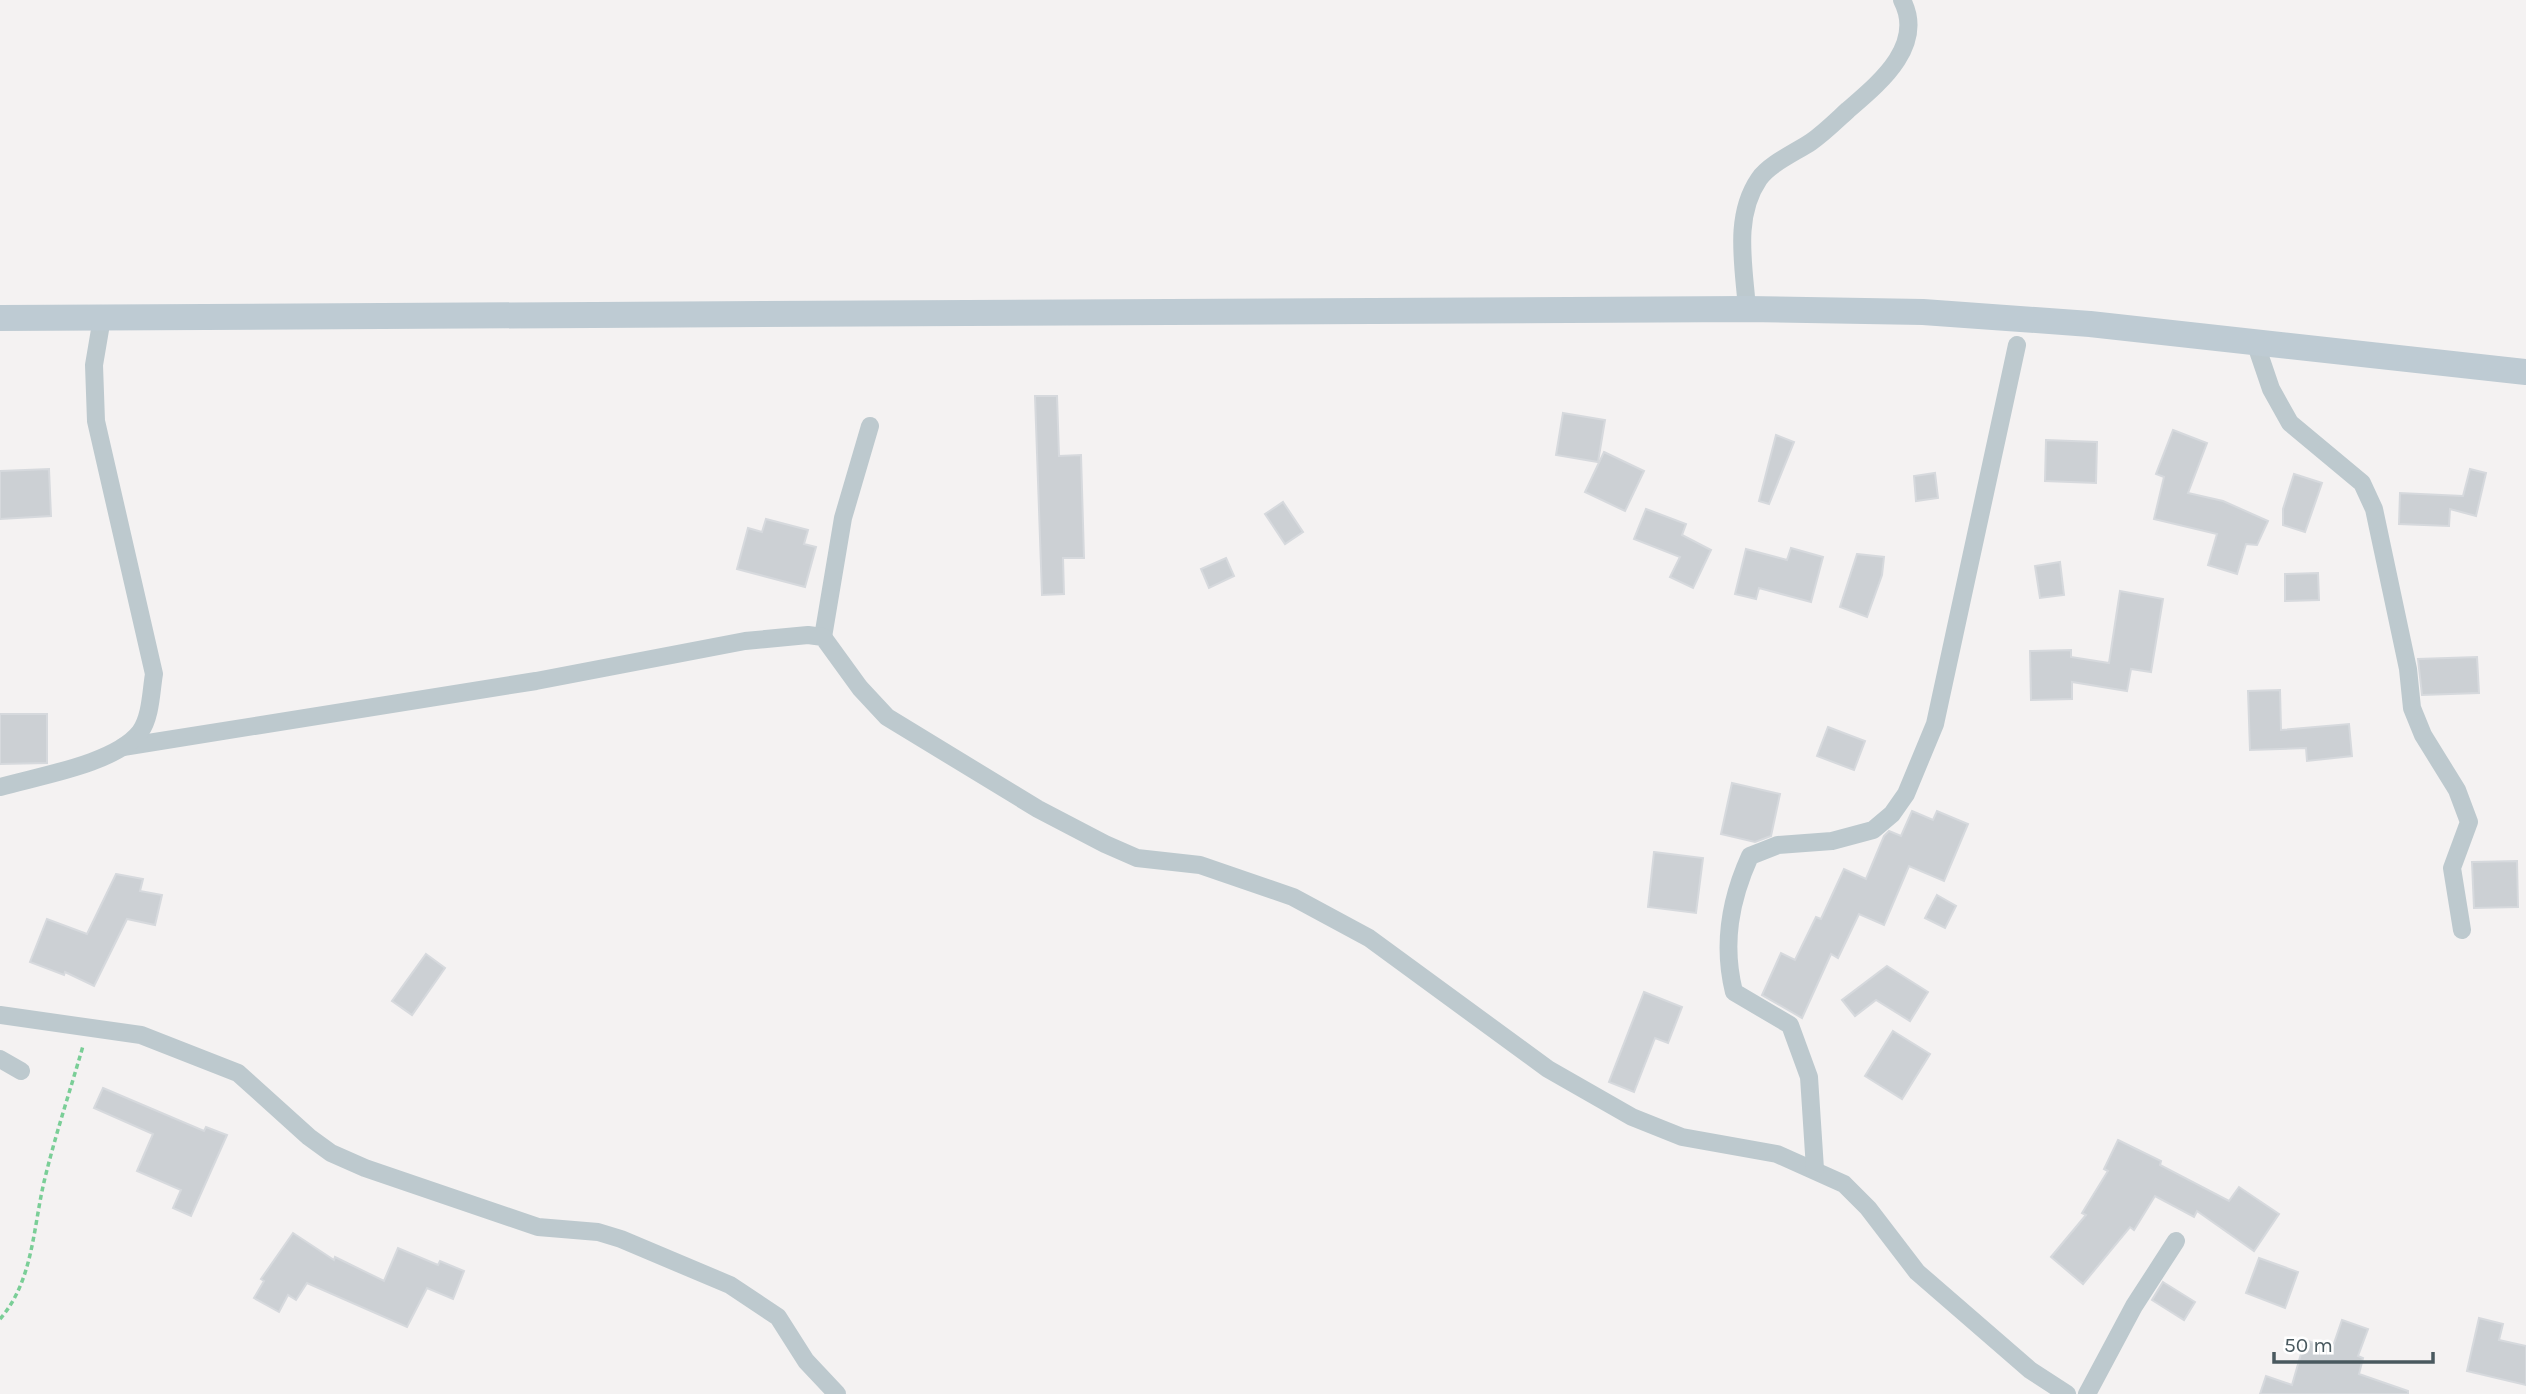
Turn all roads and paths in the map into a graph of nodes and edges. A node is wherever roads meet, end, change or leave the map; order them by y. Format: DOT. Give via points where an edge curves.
graph roads {
  1 [pos="1902,0"];
  2 [pos="1747,309"];
  3 [pos="0,318"];
  4 [pos="102,318"];
  5 [pos="2255,342"];
  6 [pos="2018,345"];
  7 [pos="2526,372"];
  8 [pos="870,426"];
  9 [pos="822,637"];
  10 [pos="142,737"];
  11 [pos="0,787"];
  12 [pos="2462,930"];
  13 [pos="0,1015"];
  14 [pos="89,1028"];
  15 [pos="0,1059"];
  16 [pos="22,1071"];
  17 [pos="1815,1169"];
  18 [pos="2176,1241"];
  19 [pos="0,1319"];
  20 [pos="837,1394"];
  21 [pos="2067,1394"];
  22 [pos="2087,1394"];
  1 -- 2 [label="street" via="1908,29 1902,53 1885,78 1815,139 1760,176 1747,202 1742,229"];
  2 -- 4 [label="main road"];
  2 -- 5 [label="main road" via="1937,313"];
  3 -- 4 [label="main road"];
  4 -- 10 [label="street" via="94,365 96,421 154,674"];
  5 -- 7 [label="main road"];
  5 -- 12 [label="street" via="2271,389 2290,423 2362,483 2374,509 2408,668 2412,708 2457,790 2469,822 2452,868"];
  6 -- 17 [label="street" via="1935,724 1906,794 1873,830 1832,841 1778,845 1750,856 1730,911 1729,972 1734,992 1790,1025 1809,1077"];
  8 -- 9 [label="street" via="844,518"];
  9 -- 10 [label="street" via="745,641 537,681"];
  9 -- 17 [label="street" via="887,717 1060,821 1137,858 1200,865 1293,897 1369,938 1548,1069 1632,1117 1682,1137 1777,1154"];
  10 -- 11 [label="street" via="101,758"];
  13 -- 14 [label="street"];
  14 -- 19 [label="path" via="44,1182 29,1261 17,1296"];
  14 -- 20 [label="street" via="141,1035 238,1073 309,1137 365,1168 538,1227 621,1238 730,1285 778,1317 806,1361"];
  15 -- 16 [label="street"];
  17 -- 21 [label="street" via="1844,1184 1868,1208 1917,1272 2030,1370"];
  18 -- 22 [label="street" via="2134,1306"];
}
